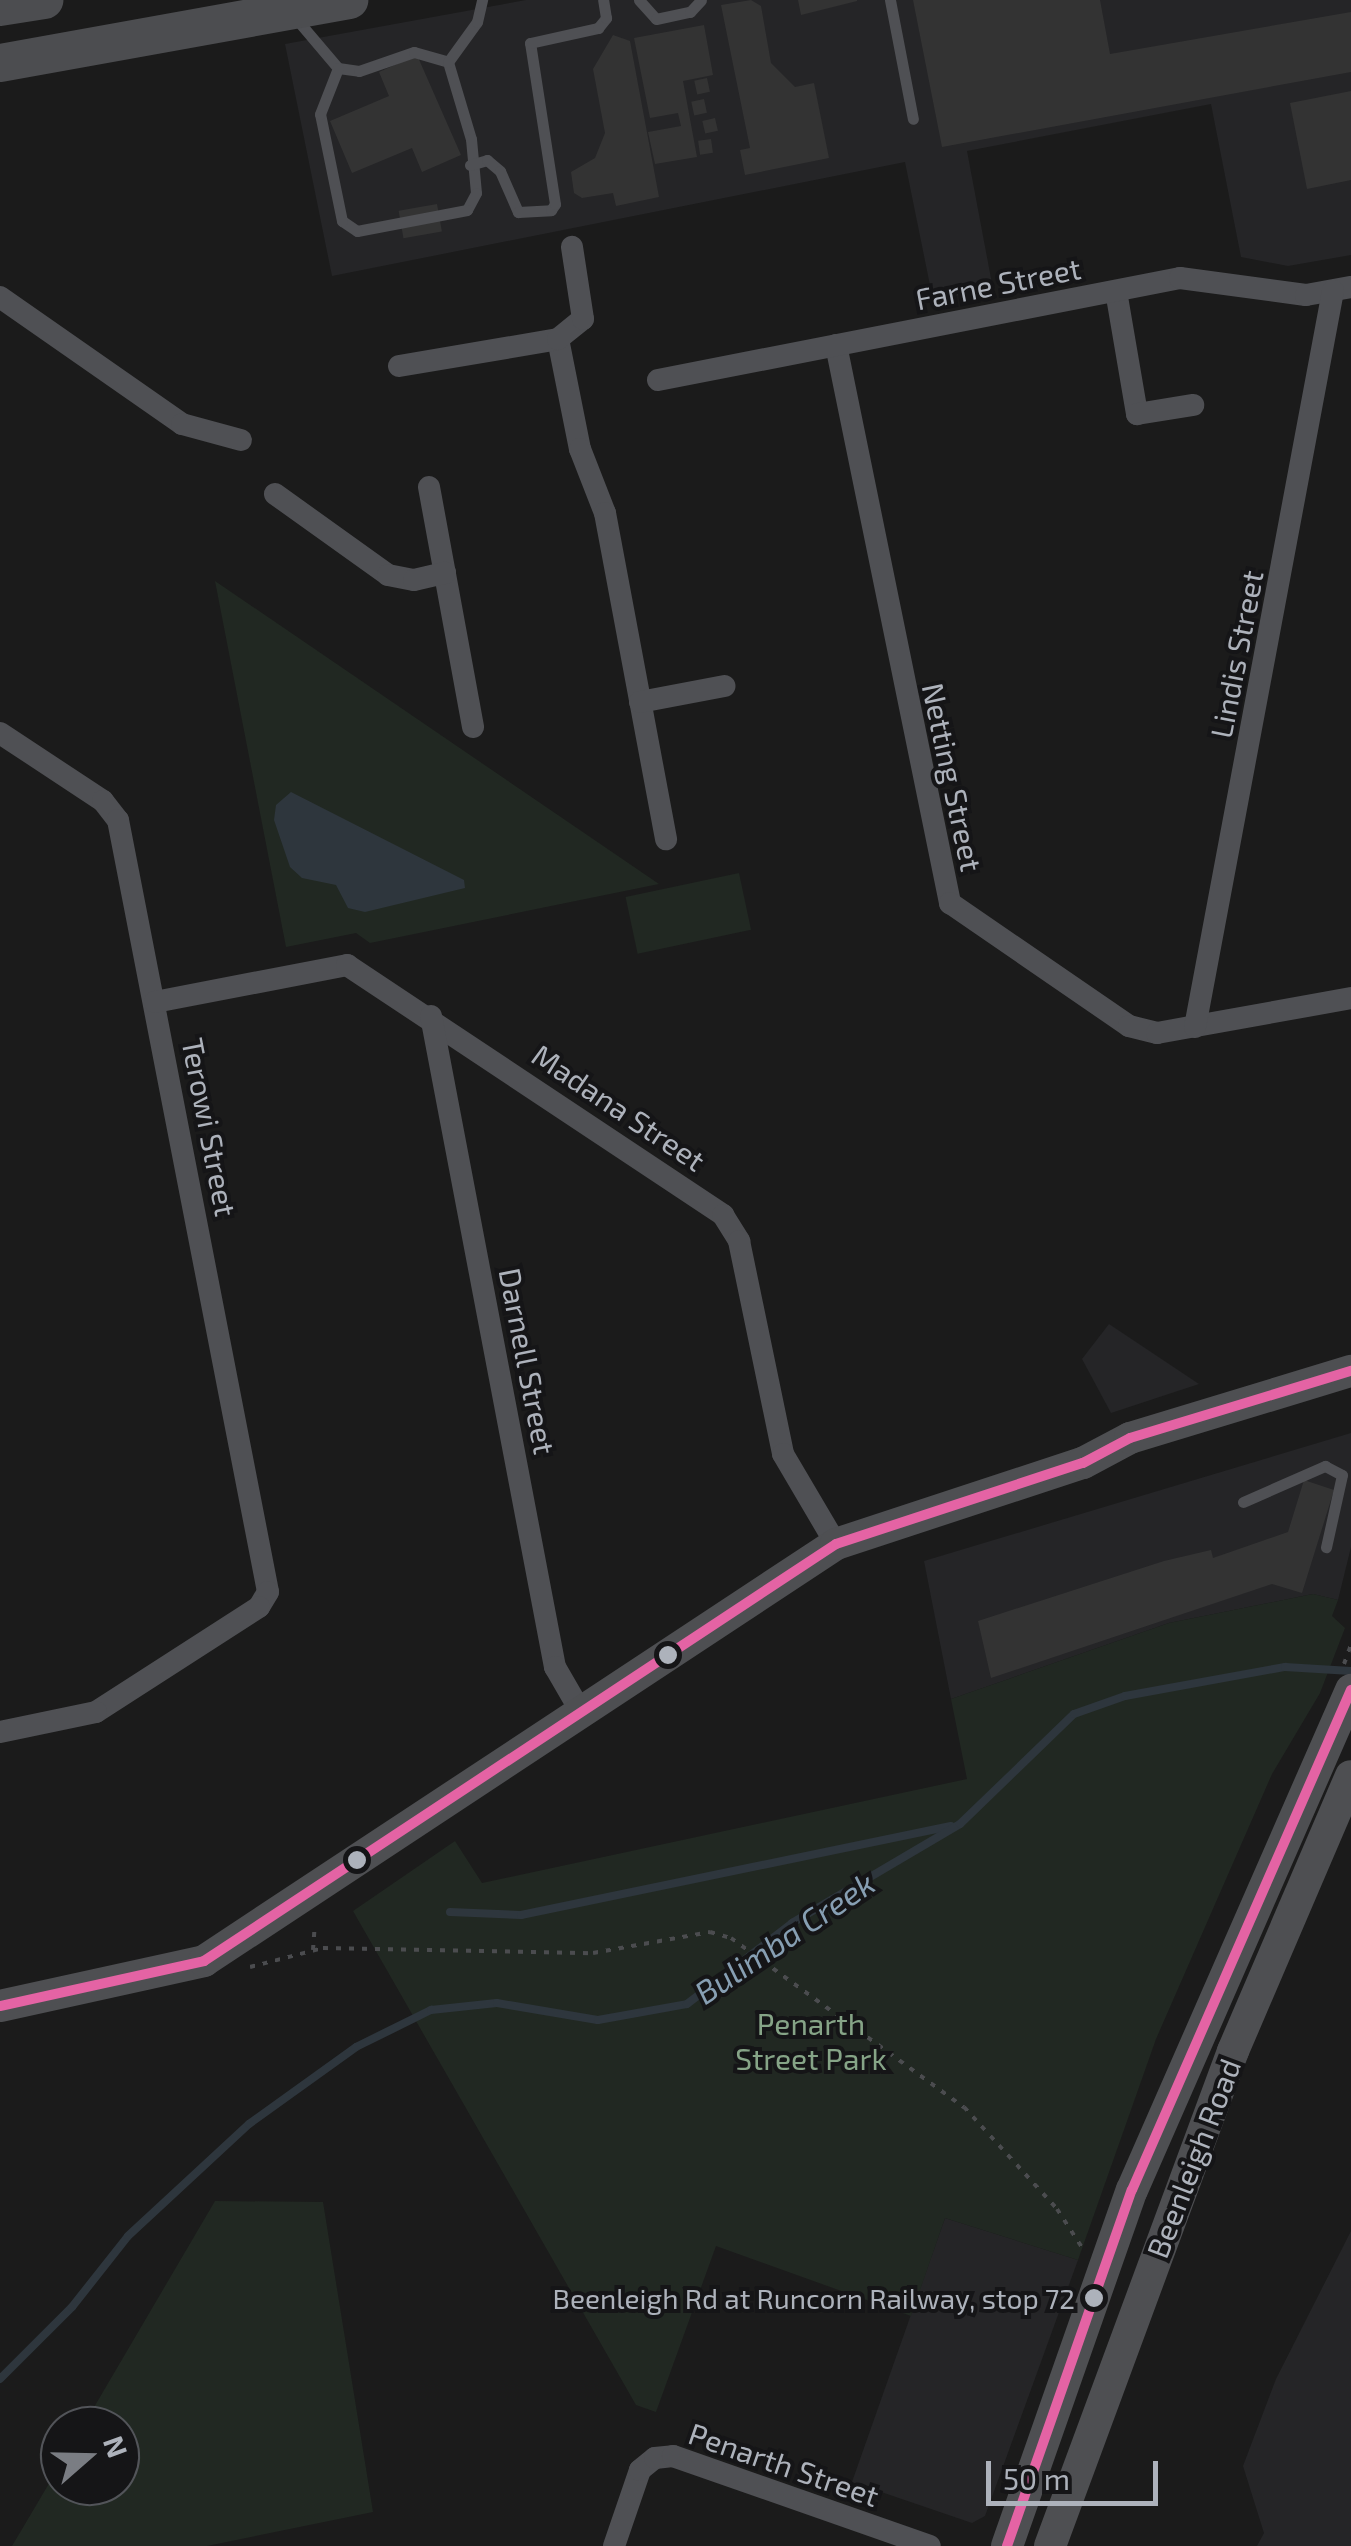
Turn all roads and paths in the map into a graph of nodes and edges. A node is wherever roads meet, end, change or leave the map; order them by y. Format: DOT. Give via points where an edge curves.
graph roads {
  1 [pos="44,0"];
  2 [pos="350,0"];
  3 [pos="482,0"];
  4 [pos="604,0"];
  5 [pos="639,0"];
  6 [pos="700,0"];
  7 [pos="890,0"];
  8 [pos="0,8"];
  9 [pos="290,10"];
  10 [pos="448,62"];
  11 [pos="0,63"];
  12 [pos="338,68"];
  13 [pos="914,119"];
  14 [pos="470,165"];
  15 [pos="572,248"];
  16 [pos="1342,289"];
  17 [pos="1116,291"];
  18 [pos="0,297"];
  19 [pos="558,339"];
  20 [pos="836,345"];
  21 [pos="399,366"];
  22 [pos="658,380"];
  23 [pos="1193,405"];
  24 [pos="241,440"];
  25 [pos="429,486"];
  26 [pos="275,494"];
  27 [pos="445,573"];
  28 [pos="725,686"];
  29 [pos="640,702"];
  30 [pos="473,727"];
  31 [pos="0,733"];
  32 [pos="666,839"];
  33 [pos="1351,998"];
  34 [pos="156,1002"];
  35 [pos="431,1016"];
  36 [pos="1195,1028"];
  37 [pos="1346,1374"];
  38 [pos="1243,1502"];
  39 [pos="836,1544"];
  40 [pos="1326,1547"];
  41 [pos="1349,1697"];
  42 [pos="582,1712"];
  43 [pos="0,1732"];
  44 [pos="1351,1776"];
  45 [pos="315,1924"];
  46 [pos="313,1950"];
  47 [pos="250,1967"];
  48 [pos="0,2006"];
  49 [pos="1088,2258"];
  50 [pos="614,2546"];
  51 [pos="930,2546"];
  52 [pos="1007,2546"];
  53 [pos="1050,2546"];
  1 -- 8 [label="main road"];
  2 -- 9 [label="main road"];
  3 -- 10 [label="lane" via="477,22"];
  4 -- 14 [label="lane" via="606,18 598,28 530,43 556,204 518,212 500,171 486,160"];
  5 -- 6 [label="lane" via="656,19 690,12"];
  7 -- 13 [label="lane"];
  9 -- 11 [label="main road"];
  9 -- 12 [label="lane"];
  10 -- 12 [label="lane" via="414,52 358,70"];
  10 -- 14 [label="lane" via="465,110"];
  12 -- 14 [label="lane" via="322,102 321,127 342,221 350,229 466,210 475,202"];
  15 -- 19 [label="street" via="583,319"];
  16 -- 17 [label="street, Farne Street" via="1306,295 1209,277"];
  16 -- 36 [label="street, Lindis Street"];
  17 -- 20 [label="street, Farne Street"];
  17 -- 23 [label="street" via="1137,414"];
  18 -- 24 [label="street" via="182,424"];
  19 -- 21 [label="street"];
  19 -- 29 [label="street" via="580,449 605,513"];
  20 -- 22 [label="street, Farne Street"];
  20 -- 36 [label="street, Netting Street" via="950,902 1128,1026 1156,1034"];
  25 -- 27 [label="street"];
  26 -- 27 [label="street" via="336,544 388,575 414,580"];
  27 -- 30 [label="street"];
  28 -- 29 [label="street"];
  29 -- 32 [label="street"];
  31 -- 34 [label="street, Terowi Street" via="103,801 118,820"];
  33 -- 36 [label="street, Netting Street"];
  34 -- 35 [label="street, Madana Street" via="347,965"];
  34 -- 43 [label="street, Terowi Street" via="268,1592 260,1607 96,1712"];
  35 -- 39 [label="street, Madana Street" via="724,1214 739,1241 783,1454"];
  35 -- 42 [label="street, Darnell Street" via="556,1667"];
  37 -- 39 [label="main road" via="1130,1438 1083,1463"];
  38 -- 40 [label="lane" via="1326,1466 1342,1475"];
  39 -- 42 [label="main road"];
  41 -- 52 [label="main road, Beenleigh Road" via="1132,2190"];
  42 -- 48 [label="main road" via="204,1961"];
  44 -- 53 [label="main road, Beenleigh Road" via="1233,2051"];
  45 -- 46 [label="path"];
  46 -- 47 [label="path"];
  46 -- 49 [label="path" via="593,1953 710,1932 763,1956 996,2136"];
  50 -- 51 [label="street, Penarth Street" via="640,2470 654,2458 672,2456"];
}
